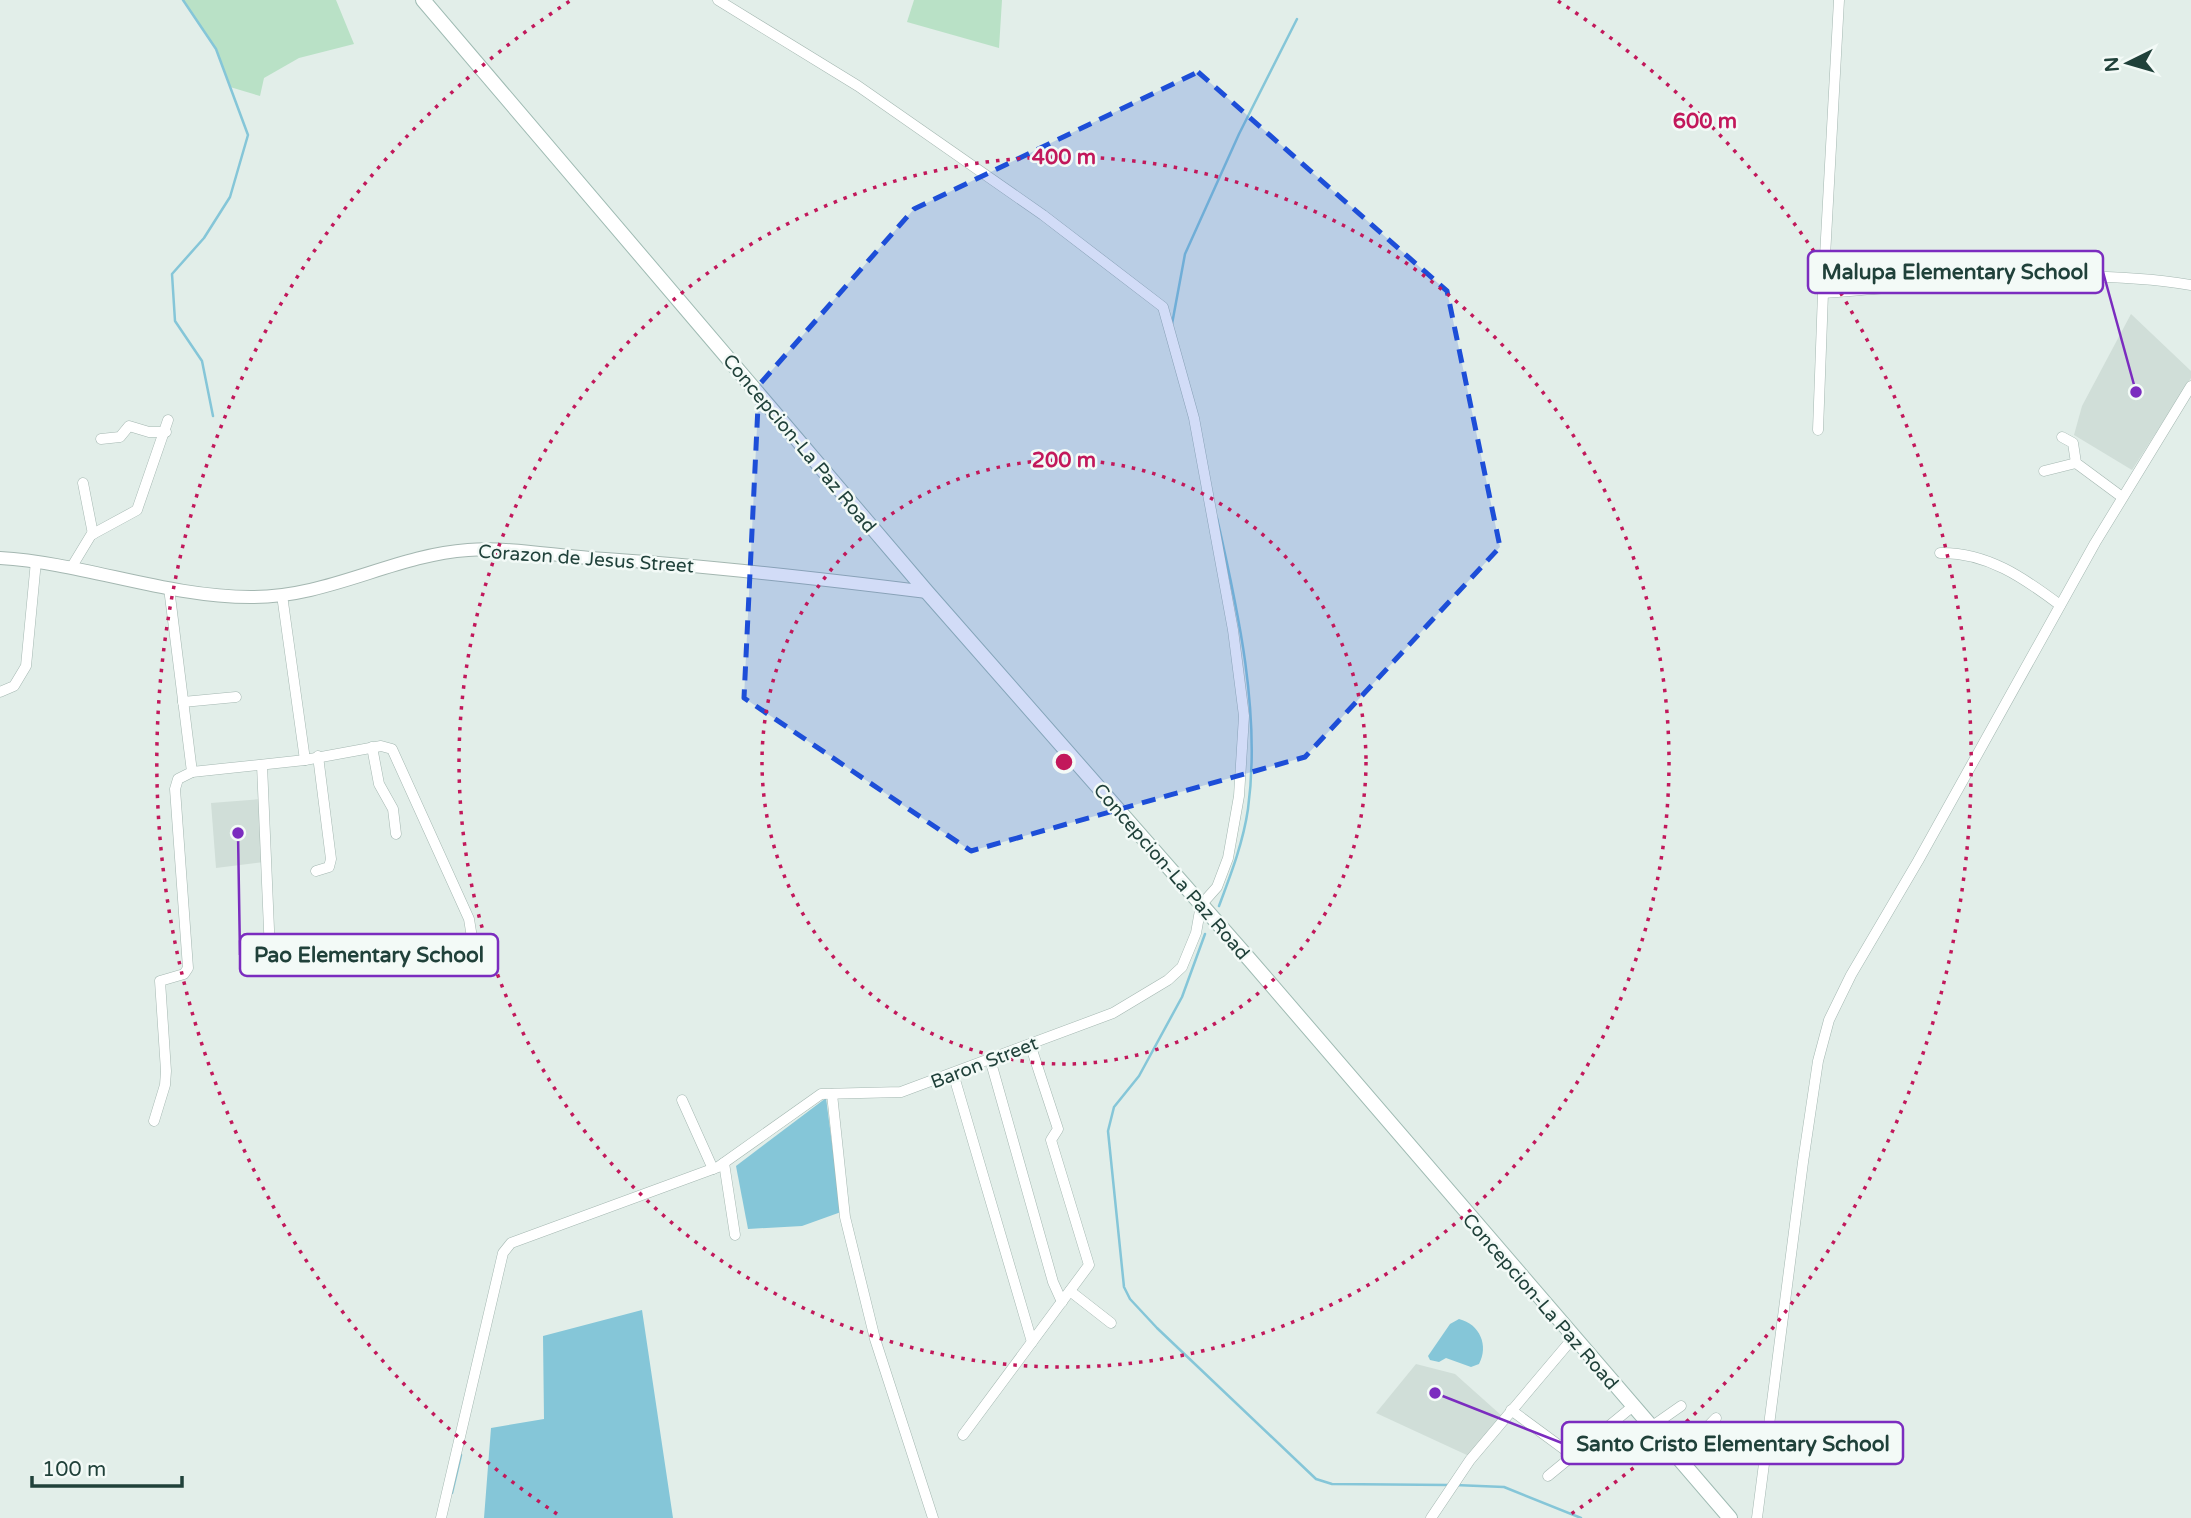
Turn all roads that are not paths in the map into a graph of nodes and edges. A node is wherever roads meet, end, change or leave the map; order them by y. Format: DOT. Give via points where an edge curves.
graph roads {
  1 [pos="423,0"];
  2 [pos="718,0"];
  3 [pos="1839,0"];
  4 [pos="2191,285"];
  5 [pos="1823,293"];
  6 [pos="2191,386"];
  7 [pos="168,420"];
  8 [pos="1818,430"];
  9 [pos="166,432"];
  10 [pos="2062,437"];
  11 [pos="101,439"];
  12 [pos="2076,463"];
  13 [pos="2044,471"];
  14 [pos="83,483"];
  15 [pos="2122,497"];
  16 [pos="93,534"];
  17 [pos="1940,553"];
  18 [pos="0,558"];
  19 [pos="36,561"];
  20 [pos="71,568"];
  21 [pos="169,587"];
  22 [pos="927,592"];
  23 [pos="282,595"];
  24 [pos="2060,605"];
  25 [pos="0,692"];
  26 [pos="236,697"];
  27 [pos="183,702"];
  28 [pos="372,747"];
  29 [pos="318,756"];
  30 [pos="305,760"];
  31 [pos="262,765"];
  32 [pos="192,772"];
  33 [pos="396,834"];
  34 [pos="316,870"];
  35 [pos="1201,905"];
  36 [pos="474,944"];
  37 [pos="270,953"];
  38 [pos="1030,1044"];
  39 [pos="990,1059"];
  40 [pos="953,1073"];
  41 [pos="832,1094"];
  42 [pos="681,1100"];
  43 [pos="154,1121"];
  44 [pos="724,1163"];
  45 [pos="713,1170"];
  46 [pos="735,1235"];
  47 [pos="1070,1291"];
  48 [pos="1062,1302"];
  49 [pos="1111,1323"];
  50 [pos="1573,1338"];
  51 [pos="1032,1342"];
  52 [pos="1681,1406"];
  53 [pos="1632,1407"];
  54 [pos="1511,1410"];
  55 [pos="1716,1418"];
  56 [pos="1651,1427"];
  57 [pos="963,1435"];
  58 [pos="1768,1437"];
  59 [pos="1855,1448"];
  60 [pos="1572,1455"];
  61 [pos="1678,1457"];
  62 [pos="1548,1476"];
  63 [pos="441,1518"];
  64 [pos="933,1518"];
  65 [pos="1431,1518"];
  66 [pos="1730,1518"];
  67 [pos="1756,1518"];
  1 -- 22 [label="main road, Concepcion-La Paz Road"];
  2 -- 35 [label="street" via="869,94 1043,215 1163,307 1194,418 1244,716 1239,796 1228,858 1217,887"];
  3 -- 5 [label="street"];
  4 -- 5 [label="street" via="2144,277 2085,276"];
  5 -- 8 [label="street"];
  6 -- 15 [label="street"];
  7 -- 9 [label="street"];
  9 -- 11 [label="street" via="130,426 120,437"];
  9 -- 16 [label="street" via="137,510"];
  10 -- 12 [label="street" via="2073,443"];
  12 -- 13 [label="street"];
  12 -- 15 [label="street"];
  14 -- 16 [label="street"];
  15 -- 24 [label="street"];
  16 -- 20 [label="street"];
  17 -- 24 [label="street" via="1986,558"];
  18 -- 19 [label="street, Corazon de Jesus Street"];
  19 -- 20 [label="street, Corazon de Jesus Street"];
  19 -- 25 [label="street" via="26,666 14,686"];
  20 -- 21 [label="street, Corazon de Jesus Street"];
  21 -- 23 [label="street, Corazon de Jesus Street" via="250,597"];
  21 -- 27 [label="street"];
  22 -- 23 [label="street, Corazon de Jesus Street" via="680,564 485,549 438,556"];
  22 -- 35 [label="main road, Concepcion-La Paz Road"];
  23 -- 30 [label="street"];
  24 -- 58 [label="street" via="1829,1020 1818,1060 1803,1162"];
  26 -- 27 [label="street"];
  27 -- 32 [label="street"];
  28 -- 29 [label="street"];
  28 -- 33 [label="street" via="379,784 394,809"];
  28 -- 36 [label="street" via="386,746 396,755 469,919"];
  29 -- 30 [label="street"];
  29 -- 34 [label="street" via="331,863"];
  30 -- 31 [label="street"];
  31 -- 32 [label="street"];
  31 -- 37 [label="street"];
  32 -- 43 [label="street" via="178,779 175,789 188,968 184,974 160,981 166,1071"];
  35 -- 38 [label="street, Baron Street" via="1190,951 1168,980 1113,1013"];
  35 -- 50 [label="main road, Concepcion-La Paz Road"];
  38 -- 39 [label="street, Baron Street"];
  38 -- 47 [label="street" via="1058,1129 1051,1140 1089,1265"];
  39 -- 40 [label="street, Baron Street"];
  39 -- 48 [label="street"];
  40 -- 41 [label="street, Baron Street" via="901,1092"];
  40 -- 51 [label="street"];
  41 -- 44 [label="street, Baron Street" via="813,1098"];
  41 -- 64 [label="street" via="845,1217 874,1339"];
  42 -- 45 [label="street"];
  44 -- 45 [label="street, Baron Street"];
  44 -- 46 [label="street"];
  45 -- 63 [label="street, Baron Street" via="506,1247"];
  47 -- 48 [label="street"];
  47 -- 49 [label="street"];
  48 -- 51 [label="street"];
  50 -- 53 [label="main road, Concepcion-La Paz Road"];
  50 -- 54 [label="street"];
  51 -- 57 [label="street"];
  52 -- 56 [label="street"];
  53 -- 56 [label="main road, Concepcion-La Paz Road"];
  53 -- 60 [label="street"];
  54 -- 60 [label="street"];
  54 -- 65 [label="street"];
  55 -- 61 [label="street"];
  56 -- 61 [label="main road, Concepcion-La Paz Road"];
  58 -- 59 [label="street"];
  58 -- 67 [label="street"];
  60 -- 62 [label="street"];
  61 -- 66 [label="main road, Concepcion-La Paz Road"];
}
